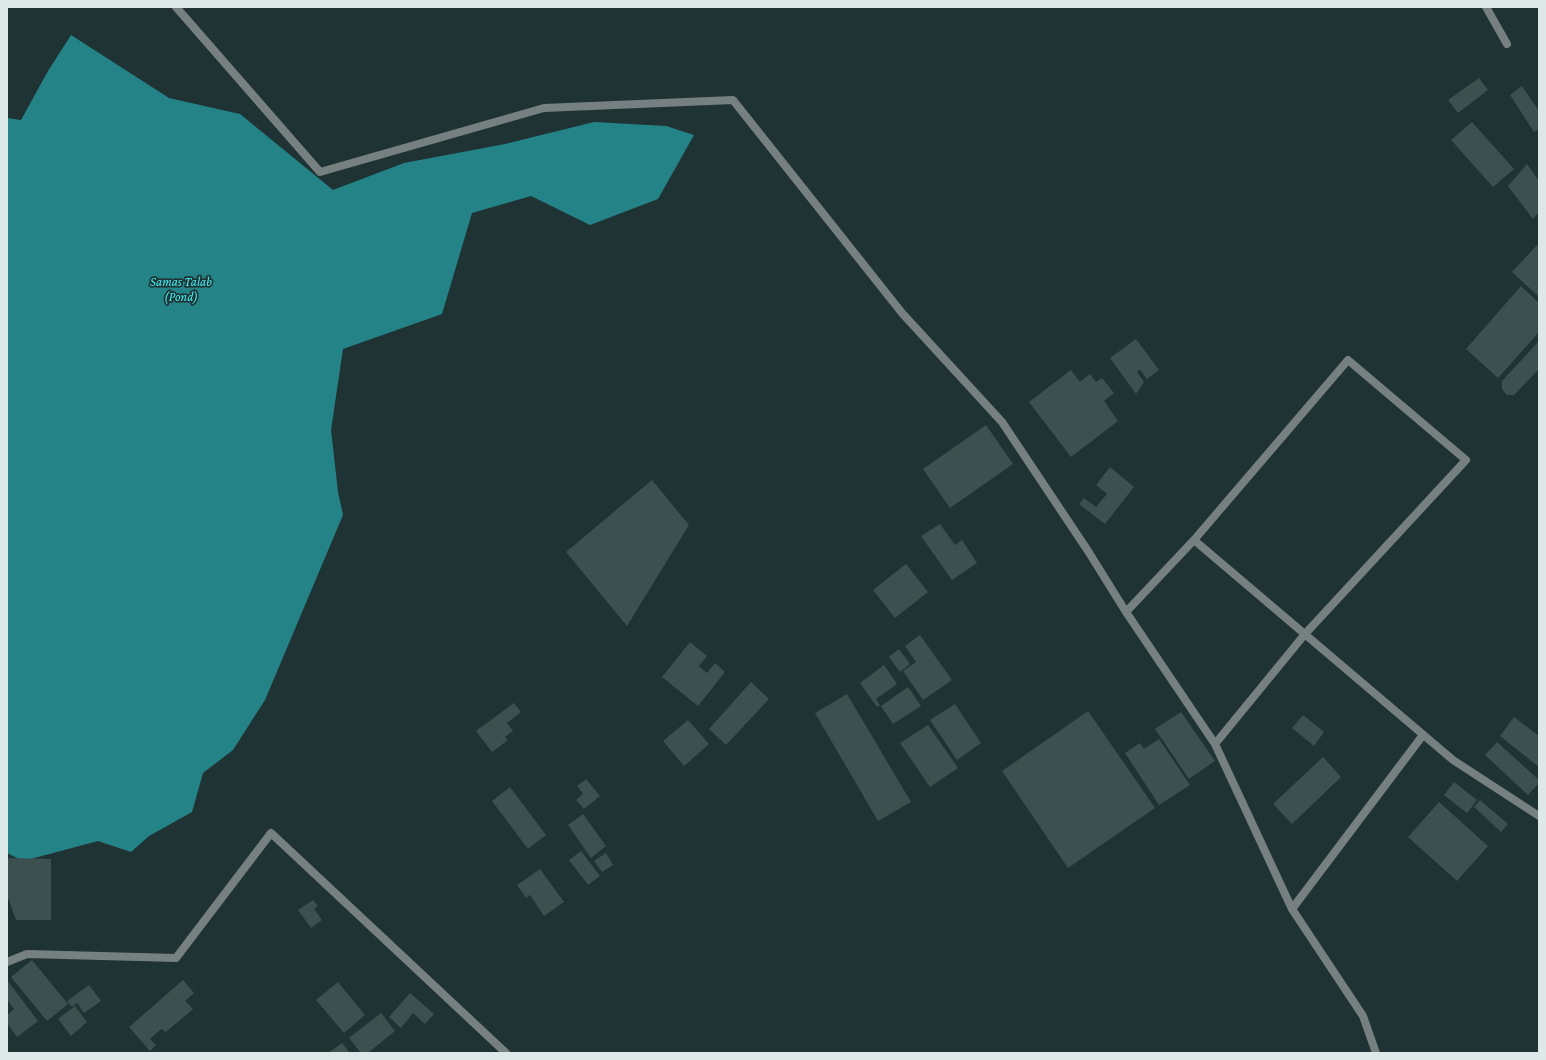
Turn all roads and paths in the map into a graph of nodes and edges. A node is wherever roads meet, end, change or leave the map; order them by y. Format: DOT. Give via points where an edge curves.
graph roads {
  1 [pos="176,7"];
  2 [pos="1486,7"];
  3 [pos="1507,44"];
  4 [pos="1194,540"];
  5 [pos="1126,612"];
  6 [pos="1305,634"];
  7 [pos="1423,735"];
  8 [pos="1215,744"];
  9 [pos="1539,816"];
  10 [pos="1292,909"];
  11 [pos="7,962"];
  12 [pos="506,1053"];
  13 [pos="1376,1053"];
  1 -- 5 [label="street" via="320,172 544,108 733,100 902,313 1002,422"];
  2 -- 3 [label="street"];
  4 -- 5 [label="street"];
  4 -- 6 [label="street"];
  4 -- 6 [label="street" via="1348,360 1466,460"];
  5 -- 8 [label="street"];
  6 -- 7 [label="street"];
  6 -- 8 [label="street"];
  7 -- 9 [label="street" via="1453,760"];
  7 -- 10 [label="street"];
  8 -- 10 [label="street"];
  10 -- 13 [label="street" via="1363,1016"];
  11 -- 12 [label="street" via="27,954 176,958 271,833"];
}
